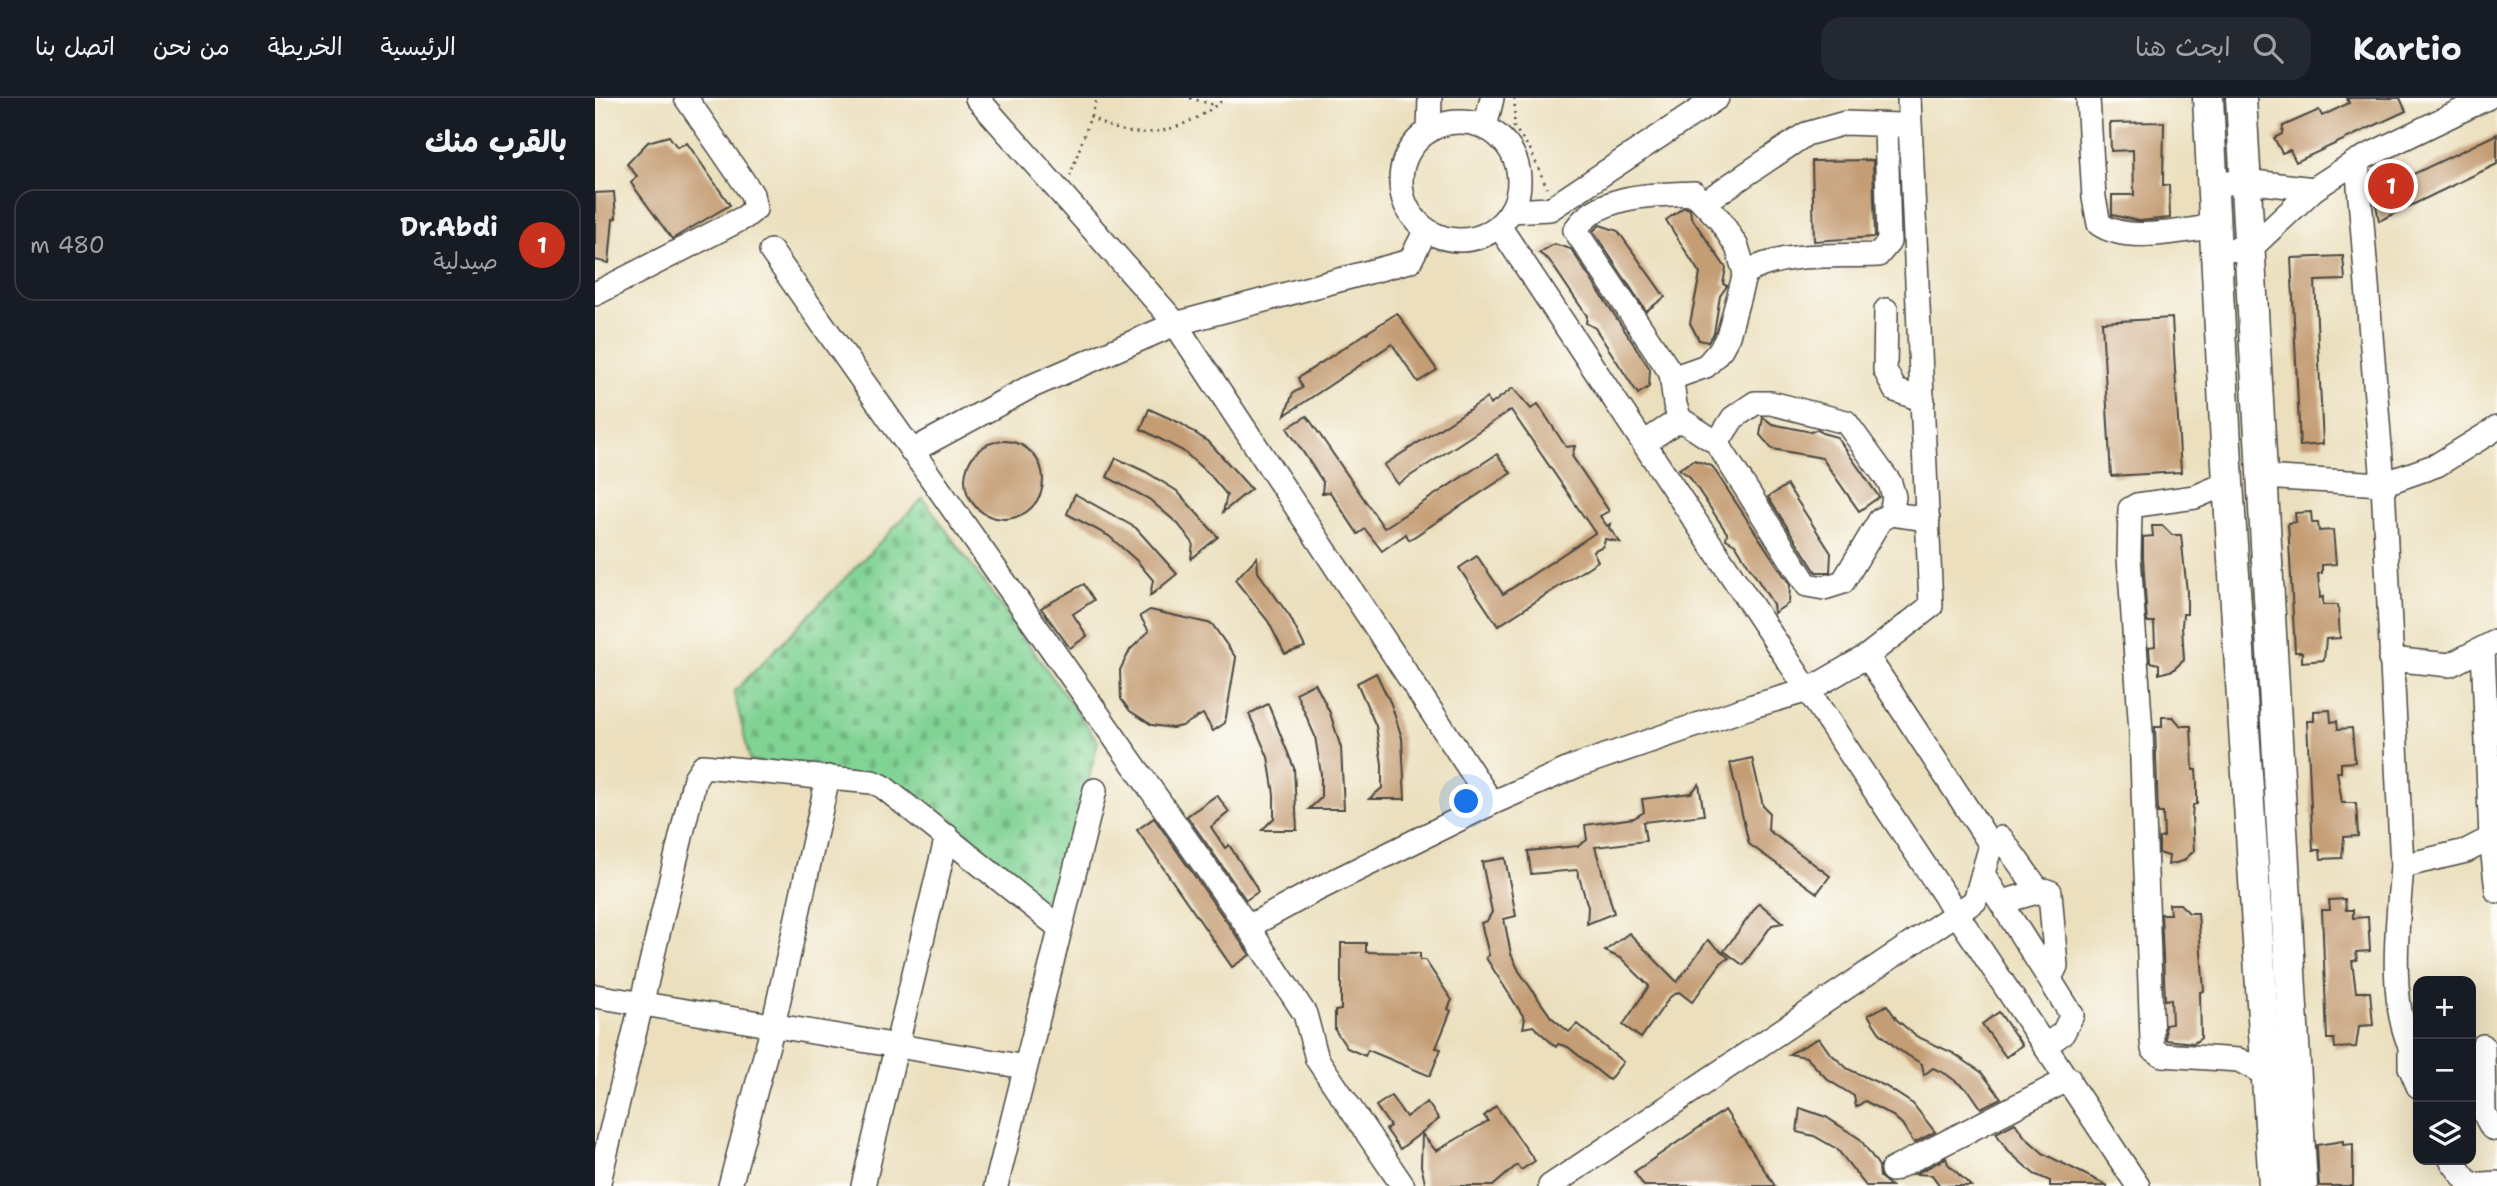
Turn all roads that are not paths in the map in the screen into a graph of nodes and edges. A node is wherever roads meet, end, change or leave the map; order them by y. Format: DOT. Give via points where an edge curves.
graph roads {
  1 [pos="686,98"];
  2 [pos="977,98"];
  3 [pos="1430,98"];
  4 [pos="1492,98"];
  5 [pos="1717,98"];
  6 [pos="1909,98"];
  7 [pos="2088,98"];
  8 [pos="2208,98"];
  9 [pos="2241,98"];
  10 [pos="2487,98"];
  11 [pos="1886,125"];
  12 [pos="1911,126"];
  13 [pos="1485,128"];
  14 [pos="1429,131"];
  15 [pos="2357,162"];
  16 [pos="2245,181"];
  17 [pos="2211,185"];
  18 [pos="2314,189"];
  19 [pos="1705,202"];
  20 [pos="1505,219"];
  21 [pos="1426,230"];
  22 [pos="2214,239"];
  23 [pos="2251,248"];
  24 [pos="771,251"];
  25 [pos="1745,273"];
  26 [pos="595,294"];
  27 [pos="1886,310"];
  28 [pos="1175,324"];
  29 [pos="1672,378"];
  30 [pos="1923,400"];
  31 [pos="1680,419"];
  32 [pos="2497,428"];
  33 [pos="1644,443"];
  34 [pos="1717,443"];
  35 [pos="912,451"];
  36 [pos="2261,477"];
  37 [pos="2383,484"];
  38 [pos="2229,496"];
  39 [pos="1891,514"];
  40 [pos="1928,519"];
  41 [pos="2490,645"];
  42 [pos="1867,656"];
  43 [pos="2391,659"];
  44 [pos="1809,690"];
  45 [pos="828,777"];
  46 [pos="1095,790"];
  47 [pos="1492,803"];
  48 [pos="947,836"];
  49 [pos="2494,837"];
  50 [pos="1991,845"];
  51 [pos="2402,866"];
  52 [pos="1983,874"];
  53 [pos="2039,891"];
  54 [pos="2497,891"];
  55 [pos="2002,902"];
  56 [pos="1957,912"];
  57 [pos="1248,927"];
  58 [pos="1060,928"];
  59 [pos="2050,978"];
  60 [pos="595,996"];
  61 [pos="640,1003"];
  62 [pos="773,1026"];
  63 [pos="2265,1040"];
  64 [pos="2046,1045"];
  65 [pos="2413,1045"];
  66 [pos="897,1046"];
  67 [pos="2484,1046"];
  68 [pos="2413,1052"];
  69 [pos="2239,1060"];
  70 [pos="1025,1068"];
  71 [pos="2267,1074"];
  72 [pos="2413,1074"];
  73 [pos="2069,1079"];
  74 [pos="2497,1129"];
  75 [pos="2456,1165"];
  76 [pos="1892,1170"];
  77 [pos="2497,1183"];
  78 [pos="598,1186"];
  79 [pos="730,1186"];
  80 [pos="863,1186"];
  81 [pos="996,1186"];
  82 [pos="1403,1186"];
  83 [pos="1550,1186"];
  84 [pos="2138,1186"];
  85 [pos="2274,1186"];
  86 [pos="2302,1186"];
  1 -- 26 [label="street" via="752,194 755,209"];
  2 -- 28 [label="street"];
  3 -- 14 [label="street"];
  4 -- 13 [label="street"];
  5 -- 20 [label="street" via="1550,209"];
  6 -- 12 [label="street"];
  7 -- 22 [label="street" via="2099,224 2112,232"];
  8 -- 17 [label="main road"];
  9 -- 16 [label="main road"];
  10 -- 15 [label="street"];
  11 -- 12 [label="street"];
  11 -- 19 [label="street" via="1845,123 1806,134"];
  11 -- 25 [label="street" via="1889,242 1878,255 1786,259"];
  12 -- 30 [label="street"];
  13 -- 14 [label="street" via="1447,124"];
  13 -- 20 [label="street" via="1513,155 1519,174 1518,193"];
  14 -- 21 [label="street" via="1405,160 1401,179 1403,199"];
  15 -- 18 [label="street"];
  15 -- 37 [label="street"];
  16 -- 17 [label="street"];
  16 -- 18 [label="street"];
  16 -- 23 [label="main road"];
  17 -- 22 [label="main road"];
  18 -- 23 [label="street"];
  19 -- 25 [label="street" via="1737,247"];
  19 -- 29 [label="street" via="1694,193 1636,195 1593,214 1576,230"];
  20 -- 21 [label="street" via="1482,236 1463,240"];
  20 -- 33 [label="street"];
  21 -- 28 [label="street" via="1410,261"];
  22 -- 23 [label="street"];
  22 -- 38 [label="main road"];
  23 -- 36 [label="main road"];
  24 -- 35 [label="street"];
  25 -- 29 [label="street" via="1721,349 1706,366"];
  27 -- 30 [label="street" via="1885,370 1895,390"];
  28 -- 35 [label="street" via="1030,387"];
  28 -- 47 [label="street"];
  29 -- 31 [label="street"];
  30 -- 40 [label="street"];
  31 -- 33 [label="street"];
  31 -- 34 [label="street"];
  32 -- 37 [label="street" via="2437,465"];
  33 -- 44 [label="street"];
  34 -- 39 [label="street" via="1733,418 1755,403 1846,422 1890,483 1894,497"];
  34 -- 39 [label="street" via="1807,585 1824,588 1843,582 1880,520"];
  35 -- 57 [label="street"];
  36 -- 37 [label="street"];
  36 -- 86 [label="main road"];
  37 -- 43 [label="street"];
  38 -- 63 [label="main road"];
  38 -- 69 [label="street" via="2130,509 2129,557 2153,1049 2162,1055"];
  39 -- 40 [label="street"];
  40 -- 42 [label="street" via="1931,606"];
  41 -- 43 [label="street" via="2450,665"];
  41 -- 49 [label="street"];
  42 -- 44 [label="street"];
  42 -- 50 [label="street"];
  43 -- 51 [label="street"];
  44 -- 47 [label="street" via="1576,766"];
  44 -- 56 [label="street"];
  45 -- 48 [label="street" via="882,786"];
  45 -- 61 [label="street" via="710,765 698,770"];
  45 -- 62 [label="street"];
  46 -- 58 [label="street"];
  47 -- 57 [label="street"];
  48 -- 58 [label="street"];
  48 -- 66 [label="street"];
  49 -- 51 [label="street" via="2466,851"];
  49 -- 54 [label="street"];
  50 -- 52 [label="street"];
  50 -- 53 [label="street" via="2001,838"];
  51 -- 65 [label="street" via="2399,1011"];
  52 -- 55 [label="street"];
  52 -- 56 [label="street" via="1975,901"];
  53 -- 55 [label="street"];
  53 -- 59 [label="street" via="2050,892 2056,966"];
  55 -- 59 [label="street"];
  56 -- 64 [label="street"];
  56 -- 83 [label="street"];
  57 -- 82 [label="street" via="1305,1014 1317,1059"];
  58 -- 70 [label="street"];
  59 -- 64 [label="street" via="2072,1015 2063,1033"];
  60 -- 61 [label="street"];
  61 -- 62 [label="street"];
  61 -- 78 [label="street"];
  62 -- 66 [label="street"];
  62 -- 79 [label="street"];
  63 -- 69 [label="street"];
  63 -- 71 [label="main road"];
  64 -- 73 [label="street"];
  66 -- 70 [label="street"];
  66 -- 80 [label="street"];
  67 -- 74 [label="street" via="2484,1113"];
  68 -- 72 [label="street"];
  69 -- 71 [label="street"];
  70 -- 81 [label="street"];
  71 -- 85 [label="main road"];
  73 -- 76 [label="street"];
  73 -- 84 [label="street"];
  75 -- 77 [label="street" via="2470,1185"];
}
